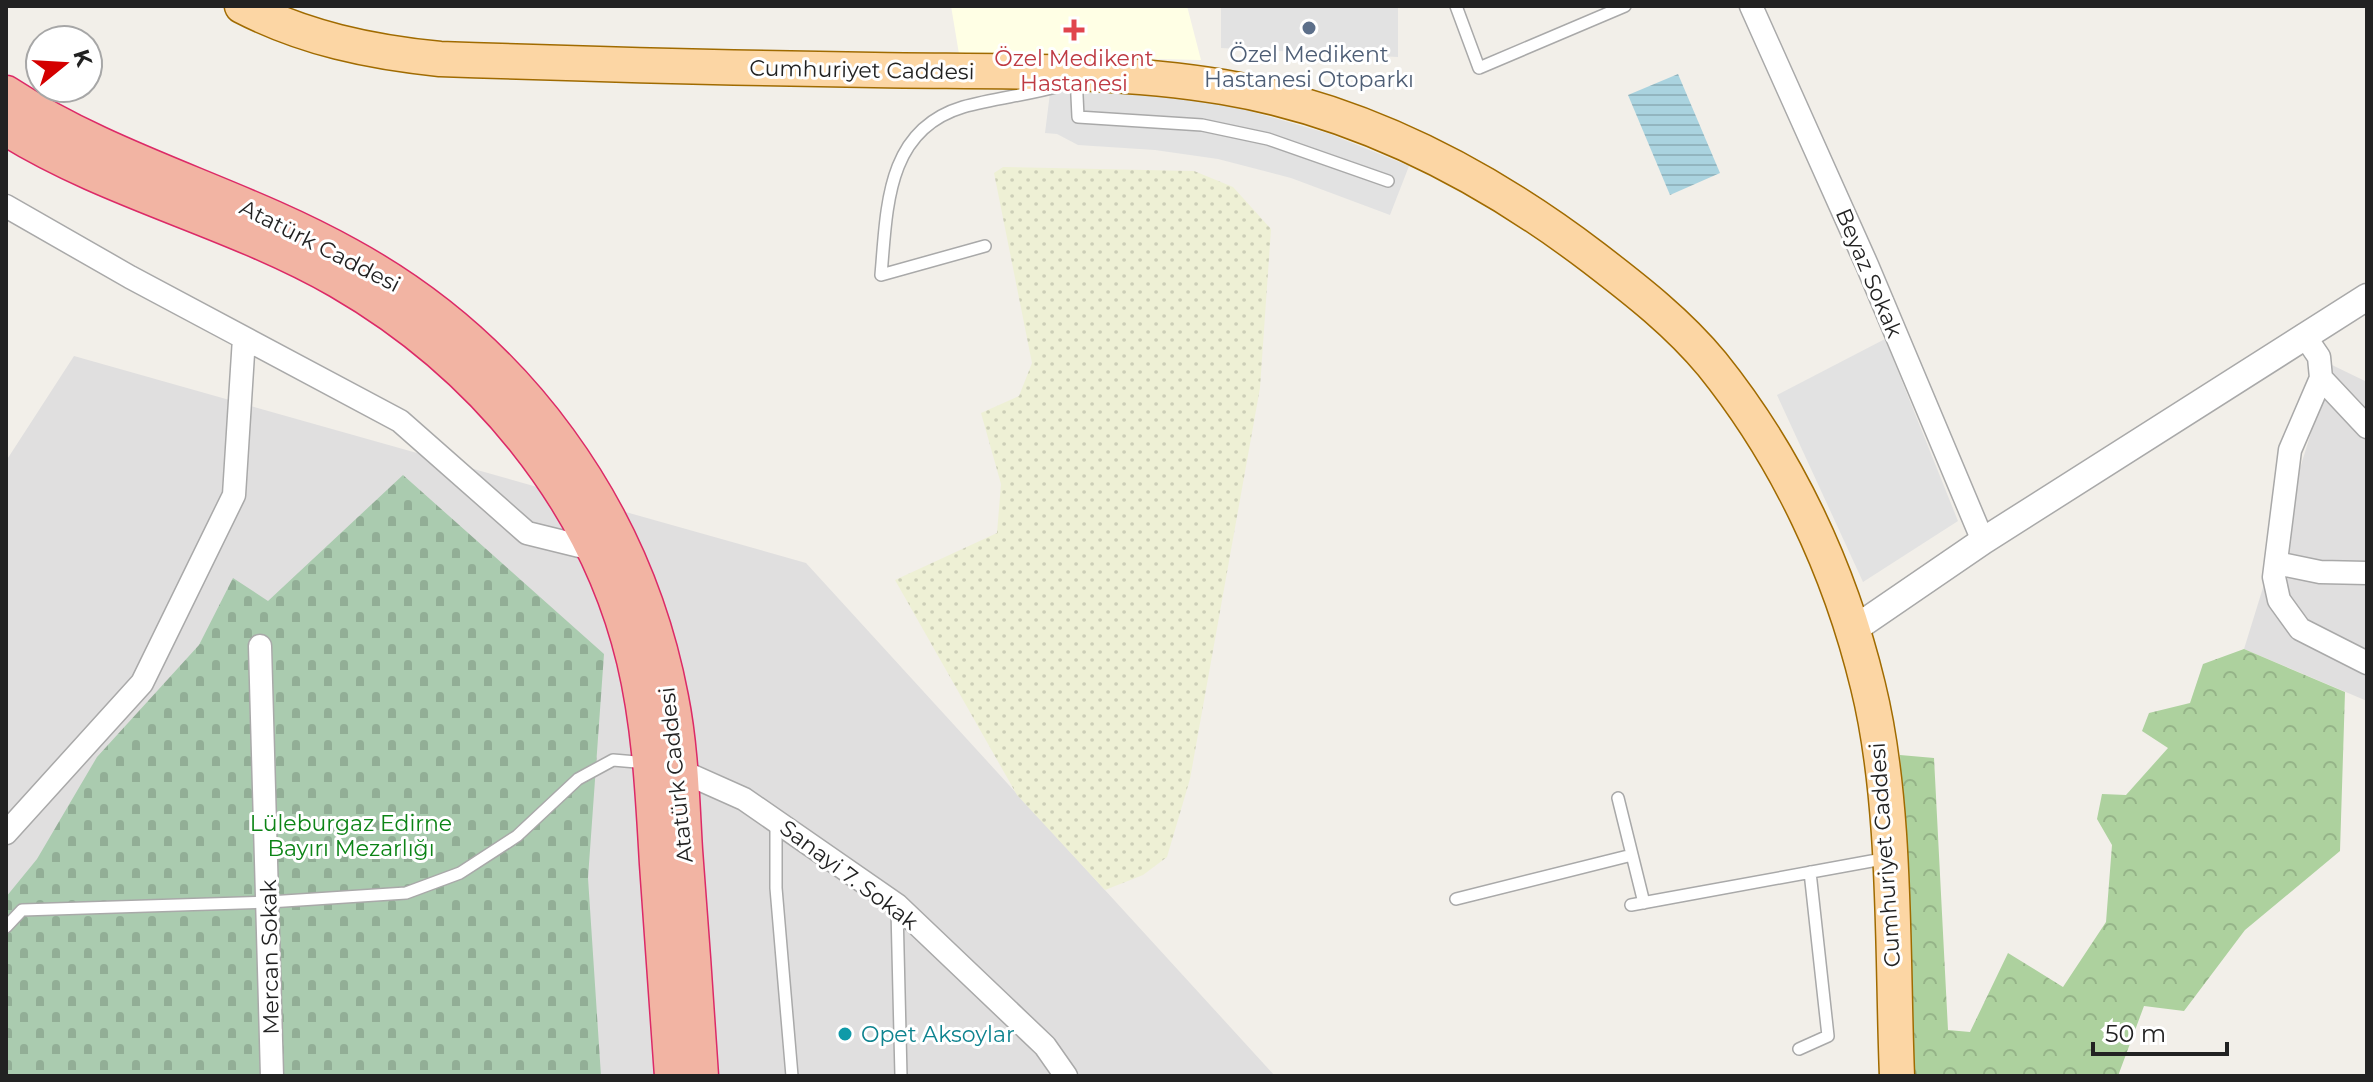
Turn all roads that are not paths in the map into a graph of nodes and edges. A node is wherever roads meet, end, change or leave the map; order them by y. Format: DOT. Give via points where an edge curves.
graph roads {
  1 [pos="242,6"];
  2 [pos="1456,6"];
  3 [pos="1625,6"];
  4 [pos="1751,6"];
  5 [pos="1076,74"];
  6 [pos="6,94"];
  7 [pos="6,127"];
  8 [pos="1388,181"];
  9 [pos="6,206"];
  10 [pos="985,246"];
  11 [pos="2367,297"];
  12 [pos="2304,335"];
  13 [pos="244,338"];
  14 [pos="2321,378"];
  15 [pos="2367,427"];
  16 [pos="1983,541"];
  17 [pos="592,549"];
  18 [pos="2276,563"];
  19 [pos="2367,573"];
  20 [pos="1853,630"];
  21 [pos="260,646"];
  22 [pos="2367,663"];
  23 [pos="665,767"];
  24 [pos="1618,798"];
  25 [pos="776,821"];
  26 [pos="6,833"];
  27 [pos="1632,855"];
  28 [pos="1888,858"];
  29 [pos="1810,872"];
  30 [pos="1456,899"];
  31 [pos="269,902"];
  32 [pos="1644,903"];
  33 [pos="897,905"];
  34 [pos="1631,905"];
  35 [pos="6,927"];
  36 [pos="1799,1049"];
  37 [pos="272,1076"];
  38 [pos="673,1076"];
  39 [pos="700,1076"];
  40 [pos="792,1076"];
  41 [pos="901,1076"];
  42 [pos="1066,1076"];
  43 [pos="1897,1076"];
  1 -- 5 [label="main road, Cumhuriyet Caddesi" via="297,31 346,45 440,59"];
  2 -- 3 [label="lane" via="1479,68"];
  4 -- 16 [label="street, Beyaz Sokak"];
  5 -- 8 [label="lane" via="1078,117 1202,125 1268,139"];
  5 -- 10 [label="lane" via="1061,85 942,116 909,142 895,174 881,275"];
  5 -- 20 [label="main road, Cumhuriyet Caddesi" via="1221,86 1339,118 1446,161 1558,231 1674,323 1736,396 1807,515"];
  6 -- 23 [label="highway, Atatürk Caddesi" via="71,134 346,254 426,304 499,367 557,437 626,554 670,698"];
  7 -- 17 [label="highway, Atatürk Caddesi" via="65,161 315,268 413,327 510,419"];
  9 -- 13 [label="street"];
  11 -- 12 [label="street"];
  12 -- 14 [label="street" via="2319,357"];
  12 -- 16 [label="street"];
  13 -- 17 [label="street" via="400,421 527,533"];
  13 -- 26 [label="street" via="234,495 142,683"];
  14 -- 15 [label="street"];
  14 -- 18 [label="street" via="2290,450"];
  16 -- 20 [label="street"];
  17 -- 23 [label="highway, Atatürk Caddesi" via="634,656"];
  18 -- 19 [label="street" via="2320,572"];
  18 -- 22 [label="street" via="2279,600 2289,618 2300,629"];
  20 -- 28 [label="main road, Cumhuriyet Caddesi" via="1878,741"];
  21 -- 31 [label="street, Mercan Sokak"];
  23 -- 25 [label="street, Sanayi 7. Sokak" via="744,799"];
  23 -- 31 [label="lane" via="613,760 578,779 517,836 460,873 406,893"];
  23 -- 38 [label="highway, Atatürk Caddesi"];
  23 -- 39 [label="highway, Atatürk Caddesi"];
  24 -- 27 [label="lane"];
  25 -- 33 [label="street, Sanayi 7. Sokak"];
  25 -- 40 [label="lane" via="776,888"];
  27 -- 30 [label="lane"];
  27 -- 32 [label="lane"];
  28 -- 29 [label="lane"];
  28 -- 43 [label="main road, Cumhuriyet Caddesi"];
  29 -- 32 [label="lane"];
  29 -- 36 [label="lane" via="1828,1036"];
  31 -- 35 [label="lane" via="22,910"];
  31 -- 37 [label="street, Mercan Sokak"];
  32 -- 34 [label="lane"];
  33 -- 41 [label="lane"];
  33 -- 42 [label="street, Sanayi 7. Sokak" via="1045,1046"];
}
